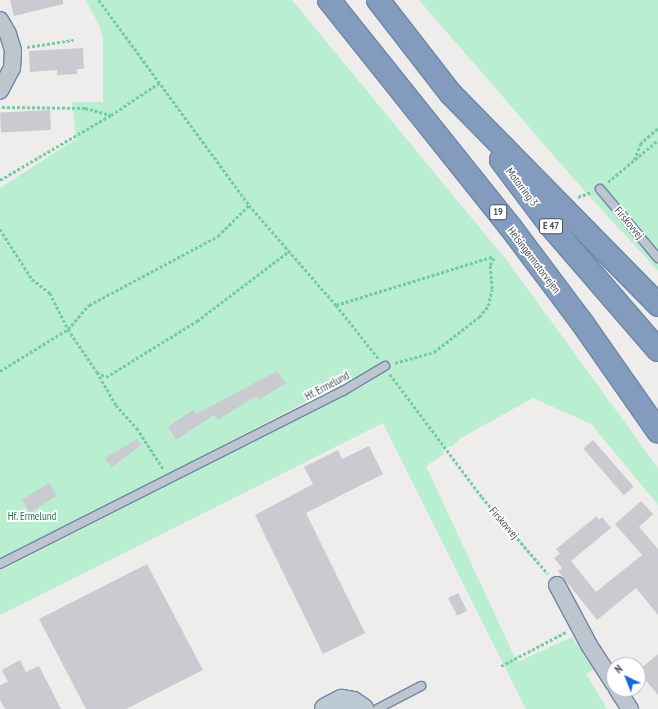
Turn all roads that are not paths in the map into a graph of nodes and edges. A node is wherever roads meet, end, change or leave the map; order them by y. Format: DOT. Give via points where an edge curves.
graph roads {
  1 [pos="329,0"];
  2 [pos="378,0"];
  3 [pos="0,20"];
  4 [pos="0,91"];
  5 [pos="451,94"];
  6 [pos="600,189"];
  7 [pos="658,258"];
  8 [pos="658,305"];
  9 [pos="658,350"];
  10 [pos="385,366"];
  11 [pos="658,431"];
  12 [pos="0,564"];
  13 [pos="557,585"];
  14 [pos="606,671"];
  15 [pos="421,686"];
  16 [pos="622,697"];
  17 [pos="326,707"];
  18 [pos="362,709"];
  19 [pos="377,709"];
  20 [pos="630,709"];
  1 -- 11 [label="highway, Helsingørmotorvejen / 19" via="511,228 583,324"];
  2 -- 5 [label="highway"];
  3 -- 4 [label="street" via="13,50 12,68"];
  5 -- 8 [label="highway"];
  5 -- 9 [label="highway, Motorring 3 / E 47" via="550,225"];
  6 -- 7 [label="lane, Firskovvej"];
  10 -- 12 [label="lane, Hf. Ermelund" via="343,391"];
  13 -- 14 [label="street"];
  15 -- 19 [label="lane"];
  16 -- 20 [label="street"];
  17 -- 18 [label="street" via="348,701"];
}
